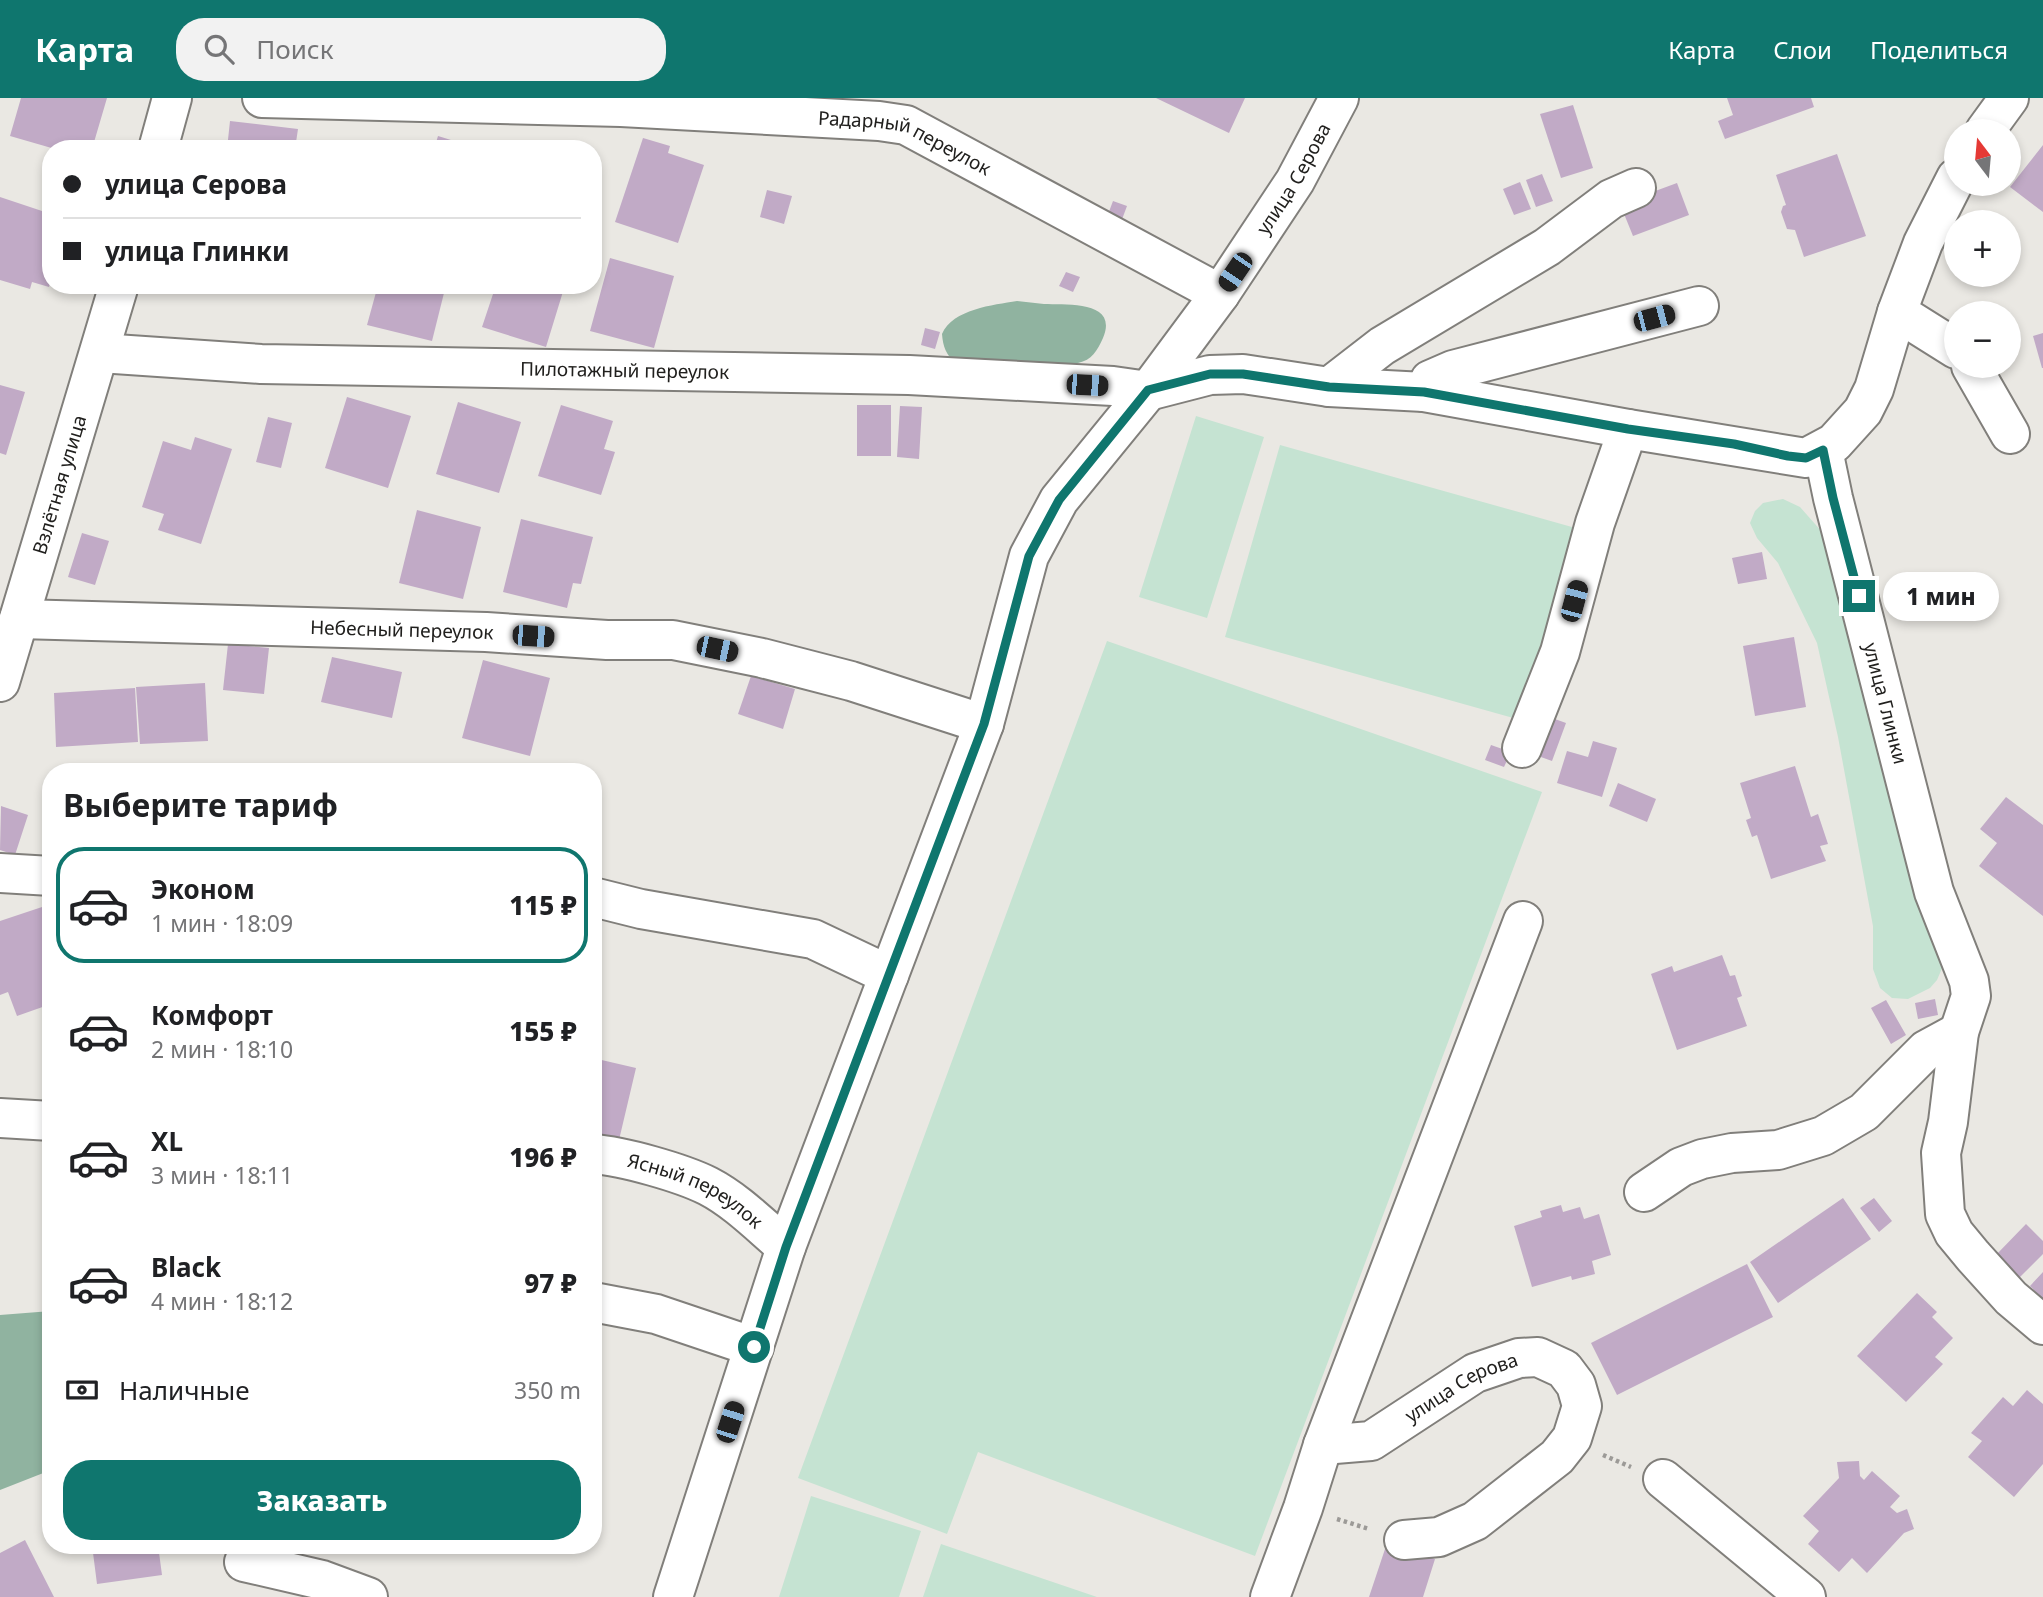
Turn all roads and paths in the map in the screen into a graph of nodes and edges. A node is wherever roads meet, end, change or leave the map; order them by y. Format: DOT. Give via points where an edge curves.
graph roads {
  1 [pos="172,98"];
  2 [pos="262,98"];
  3 [pos="1339,98"];
  4 [pos="2009,98"];
  5 [pos="1994,119"];
  6 [pos="160,140"];
  7 [pos="1636,188"];
  8 [pos="1947,196"];
  9 [pos="116,294"];
  10 [pos="1220,294"];
  11 [pos="1699,306"];
  12 [pos="1897,312"];
  13 [pos="1944,341"];
  14 [pos="100,353"];
  15 [pos="1978,378"];
  16 [pos="1329,387"];
  17 [pos="1148,390"];
  18 [pos="1424,392"];
  19 [pos="1628,429"];
  20 [pos="2010,434"];
  21 [pos="1823,450"];
  22 [pos="19,619"];
  23 [pos="0,682"];
  24 [pos="984,724"];
  25 [pos="1522,748"];
  26 [pos="0,873"];
  27 [pos="42,875"];
  28 [pos="602,899"];
  29 [pos="1522,921"];
  30 [pos="889,975"];
  31 [pos="1959,1032"];
  32 [pos="0,1118"];
  33 [pos="42,1120"];
  34 [pos="602,1155"];
  35 [pos="1644,1192"];
  36 [pos="786,1247"];
  37 [pos="602,1304"];
  38 [pos="2043,1325"];
  39 [pos="754,1347"];
  40 [pos="1577,1422"];
  41 [pos="1323,1445"];
  42 [pos="1663,1479"];
  43 [pos="1303,1508"];
  44 [pos="1404,1540"];
  45 [pos="244,1562"];
  46 [pos="368,1597"];
  47 [pos="673,1597"];
  48 [pos="1270,1597"];
  49 [pos="1806,1597"];
  1 -- 6 [label="street"];
  2 -- 10 [label="street, Радарный переулок" via="621,107 906,125"];
  3 -- 10 [label="street, улица Серова" via="1295,181"];
  4 -- 5 [label="street"];
  7 -- 16 [label="street" via="1611,199 1547,247 1382,346"];
  8 -- 12 [label="street"];
  9 -- 14 [label="street, Взлётная улица"];
  10 -- 17 [label="street, улица Серова"];
  11 -- 18 [label="street" via="1453,370 1430,380"];
  12 -- 13 [label="street"];
  12 -- 21 [label="street" via="1863,411"];
  14 -- 17 [label="street, Пилотажный переулок" via="261,364 909,375"];
  14 -- 22 [label="street, Взлётная улица"];
  15 -- 20 [label="street"];
  16 -- 17 [label="street" via="1243,374 1210,374"];
  16 -- 18 [label="street"];
  17 -- 24 [label="street, улица Серова" via="1059,500 1029,556"];
  18 -- 19 [label="street"];
  19 -- 21 [label="street" via="1806,458"];
  19 -- 25 [label="street" via="1595,523 1560,652"];
  21 -- 31 [label="street, улица Глинки" via="1934,892 1969,981 1971,996"];
  22 -- 23 [label="street, Взлётная улица"];
  22 -- 24 [label="street, Небесный переулок" via="673,640 851,681"];
  24 -- 30 [label="street, улица Серова"];
  26 -- 27 [label="street"];
  28 -- 30 [label="street" via="813,939"];
  29 -- 41 [label="street"];
  30 -- 36 [label="street, улица Серова"];
  31 -- 35 [label="street" via="1926,1050 1864,1112 1824,1136 1778,1150 1702,1159"];
  31 -- 38 [label="street, улица Глинки" via="1941,1153 1945,1214 1973,1256"];
  32 -- 33 [label="street"];
  34 -- 36 [label="street, Ясный переулок" via="709,1186"];
  36 -- 39 [label="street, улица Серова"];
  37 -- 39 [label="street" via="656,1314"];
  39 -- 47 [label="street, улица Серова"];
  40 -- 41 [label="street, улица Серова" via="1576,1385 1564,1369 1538,1357 1475,1373 1371,1441"];
  40 -- 42 [label="path" via="1605,1456"];
  40 -- 44 [label="street" via="1557,1457 1475,1521 1439,1537"];
  41 -- 43 [label="street"];
  42 -- 49 [label="street"];
  43 -- 44 [label="path"];
  43 -- 48 [label="street"];
  45 -- 46 [label="street" via="322,1580"];
}
